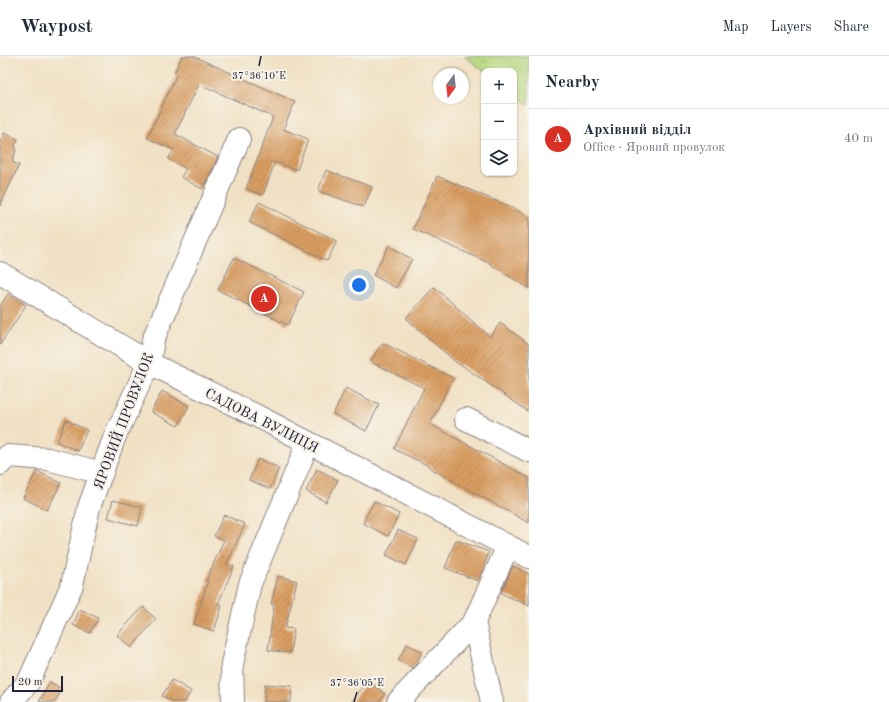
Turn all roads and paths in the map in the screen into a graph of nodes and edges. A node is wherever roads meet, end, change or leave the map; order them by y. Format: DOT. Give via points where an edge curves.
graph roads {
  1 [pos="239,140"];
  2 [pos="0,273"];
  3 [pos="149,364"];
  4 [pos="466,419"];
  5 [pos="308,443"];
  6 [pos="529,451"];
  7 [pos="0,464"];
  8 [pos="102,473"];
  9 [pos="508,546"];
  10 [pos="529,557"];
  11 [pos="474,622"];
  12 [pos="11,702"];
  13 [pos="233,702"];
  14 [pos="398,702"];
  15 [pos="492,702"];
  1 -- 3 [label="street, ЯРОВИЙ ПРОВУЛОК" via="153,340"];
  2 -- 3 [label="street, САДОВА ВУЛИЦЯ"];
  3 -- 5 [label="street, САДОВА ВУЛИЦЯ"];
  3 -- 8 [label="street, ЯРОВИЙ ПРОВУЛОК" via="115,436"];
  4 -- 6 [label="street"];
  5 -- 9 [label="street, САДОВА ВУЛИЦЯ"];
  5 -- 13 [label="street" via="250,584 232,664"];
  7 -- 8 [label="street" via="8,456 48,459"];
  8 -- 12 [label="street, ЯРОВИЙ ПРОВУЛОК" via="90,507 72,585 29,681"];
  9 -- 10 [label="street, САДОВА ВУЛИЦЯ"];
  9 -- 11 [label="street"];
  11 -- 14 [label="street"];
  11 -- 15 [label="street"];
}
